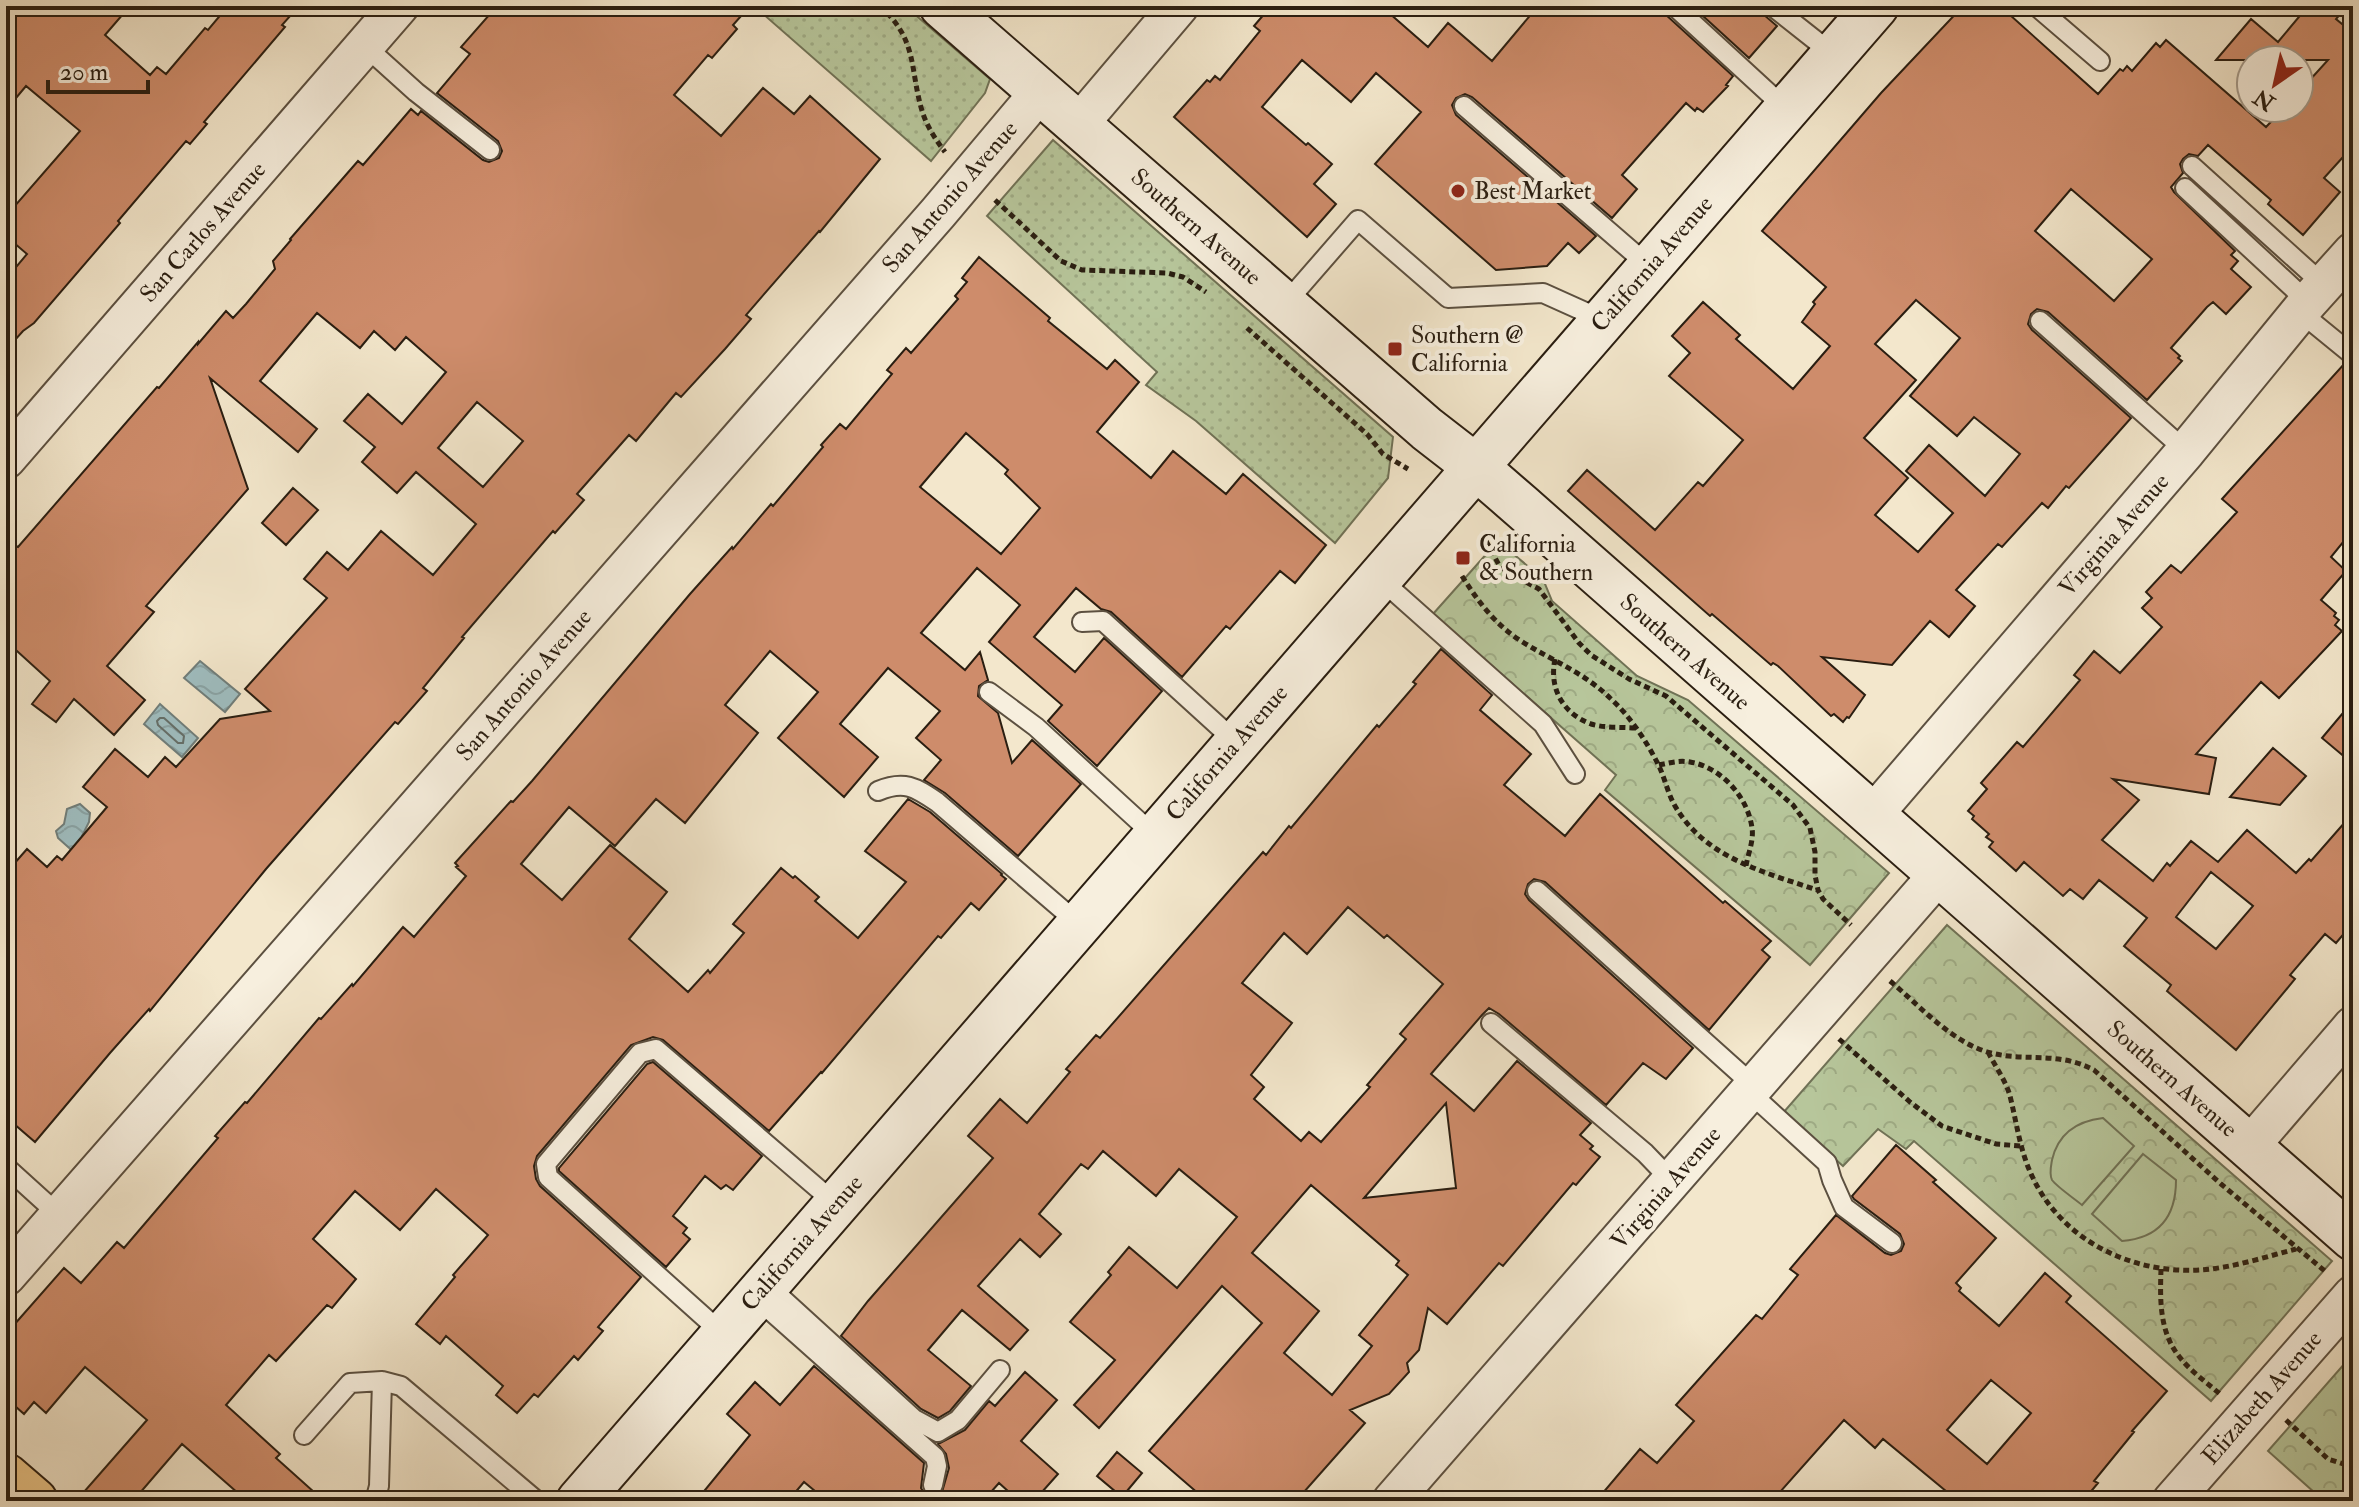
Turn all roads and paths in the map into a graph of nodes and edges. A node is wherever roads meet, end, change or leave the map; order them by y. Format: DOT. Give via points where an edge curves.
graph roads {
  1 [pos="399,6"];
  2 [pos="880,6"];
  3 [pos="942,6"];
  4 [pos="1179,6"];
  5 [pos="1674,6"];
  6 [pos="1772,6"];
  7 [pos="1876,6"];
  8 [pos="2036,6"];
  9 [pos="365,46"];
  10 [pos="1834,55"];
  11 [pos="2100,61"];
  12 [pos="1040,92"];
  13 [pos="1464,106"];
  14 [pos="1786,109"];
  15 [pos="1078,125"];
  16 [pos="490,150"];
  17 [pos="950,160"];
  18 [pos="2192,166"];
  19 [pos="2185,188"];
  20 [pos="987,192"];
  21 [pos="2353,252"];
  22 [pos="1650,267"];
  23 [pos="2311,300"];
  24 [pos="1216,301"];
  25 [pos="1284,305"];
  26 [pos="1603,320"];
  27 [pos="1239,321"];
  28 [pos="2040,321"];
  29 [pos="2349,352"];
  30 [pos="2186,451"];
  31 [pos="6,459"];
  32 [pos="1476,467"];
  33 [pos="1408,469"];
  34 [pos="1486,541"];
  35 [pos="1462,576"];
  36 [pos="1379,578"];
  37 [pos="1082,622"];
  38 [pos="1555,659"];
  39 [pos="989,692"];
  40 [pos="1635,728"];
  41 [pos="1236,742"];
  42 [pos="1659,765"];
  43 [pos="1575,774"];
  44 [pos="878,791"];
  45 [pos="1872,816"];
  46 [pos="1155,836"];
  47 [pos="1746,866"];
  48 [pos="1939,874"];
  49 [pos="1818,890"];
  50 [pos="1537,891"];
  51 [pos="1079,924"];
  52 [pos="1859,931"];
  53 [pos="1884,974"];
  54 [pos="1491,1023"];
  55 [pos="2353,1026"];
  56 [pos="1838,1038"];
  57 [pos="1988,1052"];
  58 [pos="1752,1089"];
  59 [pos="2021,1146"];
  60 [pos="2249,1147"];
  61 [pos="6,1167"];
  62 [pos="1672,1181"];
  63 [pos="836,1204"];
  64 [pos="59,1215"];
  65 [pos="2353,1238"];
  66 [pos="1892,1243"];
  67 [pos="2297,1249"];
  68 [pos="2161,1269"];
  69 [pos="6,1276"];
  70 [pos="2341,1285"];
  71 [pos="761,1291"];
  72 [pos="723,1334"];
  73 [pos="1000,1370"];
  74 [pos="382,1381"];
  75 [pos="2223,1397"];
  76 [pos="2286,1420"];
  77 [pos="304,1435"];
  78 [pos="2353,1467"];
  79 [pos="6,1476"];
  80 [pos="933,1485"];
  81 [pos="35,1501"];
  82 [pos="375,1501"];
  83 [pos="537,1501"];
  84 [pos="579,1501"];
  85 [pos="1392,1501"];
  86 [pos="2172,1501"];
  1 -- 9 [label="street, San Carlos Avenue"];
  2 -- 17 [label="path" via="904,33 926,123"];
  3 -- 12 [label="main road, Southern Avenue"];
  4 -- 15 [label="street"];
  5 -- 14 [label="lane"];
  6 -- 10 [label="lane"];
  7 -- 10 [label="main road, California Avenue"];
  8 -- 11 [label="lane"];
  9 -- 16 [label="lane"];
  9 -- 31 [label="street, San Carlos Avenue"];
  10 -- 14 [label="main road, California Avenue"];
  12 -- 15 [label="main road, Southern Avenue"];
  12 -- 64 [label="street, San Antonio Avenue"];
  13 -- 22 [label="lane"];
  14 -- 22 [label="main road, California Avenue"];
  15 -- 25 [label="main road, Southern Avenue"];
  18 -- 23 [label="lane"];
  19 -- 23 [label="lane"];
  20 -- 24 [label="path" via="1061,261 1082,270 1183,277"];
  21 -- 23 [label="street, Virginia Avenue"];
  22 -- 26 [label="main road, California Avenue"];
  23 -- 29 [label="lane"];
  23 -- 30 [label="street, Virginia Avenue"];
  25 -- 26 [label="lane" via="1358,220 1448,298 1543,293"];
  25 -- 32 [label="main road, Southern Avenue"];
  26 -- 32 [label="main road, California Avenue"];
  27 -- 33 [label="path" via="1383,454"];
  28 -- 30 [label="lane"];
  30 -- 45 [label="street, Virginia Avenue"];
  32 -- 36 [label="main road, California Avenue"];
  32 -- 45 [label="main road, Southern Avenue"];
  34 -- 49 [label="path" via="1499,565 1539,589 1591,655 1666,696 1793,805 1810,828"];
  35 -- 38 [label="path" via="1498,623"];
  36 -- 41 [label="main road, California Avenue"];
  36 -- 43 [label="lane" via="1543,724"];
  37 -- 41 [label="lane" via="1103,621"];
  38 -- 40 [label="path" via="1589,679"];
  38 -- 40 [label="path" via="1554,687 1569,711 1594,725"];
  39 -- 46 [label="lane" via="1036,727"];
  40 -- 42 [label="path"];
  41 -- 46 [label="main road, California Avenue"];
  42 -- 47 [label="path" via="1673,804 1689,828"];
  42 -- 47 [label="path" via="1703,765 1736,790 1752,830"];
  44 -- 51 [label="lane" via="904,784 930,797"];
  45 -- 48 [label="main road, Southern Avenue"];
  46 -- 51 [label="main road, California Avenue"];
  47 -- 49 [label="path"];
  48 -- 58 [label="street, Virginia Avenue"];
  48 -- 60 [label="main road, Southern Avenue"];
  49 -- 52 [label="path"];
  50 -- 58 [label="lane"];
  51 -- 63 [label="main road, California Avenue"];
  53 -- 57 [label="path" via="1958,1037"];
  54 -- 62 [label="lane"];
  55 -- 60 [label="street"];
  56 -- 59 [label="path" via="1942,1126 1996,1144"];
  57 -- 59 [label="path" via="2009,1092"];
  57 -- 67 [label="path" via="2060,1057 2094,1070"];
  58 -- 62 [label="street, Virginia Avenue"];
  58 -- 66 [label="lane" via="1827,1163 1844,1207"];
  59 -- 68 [label="path" via="2045,1202 2071,1229 2120,1258"];
  60 -- 65 [label="main road, Southern Avenue"];
  61 -- 64 [label="lane"];
  62 -- 85 [label="street, Virginia Avenue"];
  63 -- 71 [label="main road, California Avenue"];
  63 -- 72 [label="lane" via="656,1049 640,1053 546,1164 548,1177"];
  64 -- 69 [label="street, San Antonio Avenue"];
  67 -- 68 [label="path" via="2201,1270"];
  67 -- 70 [label="path"];
  68 -- 75 [label="path" via="2160,1306 2168,1338 2182,1360"];
  70 -- 86 [label="street, Elizabeth Avenue"];
  71 -- 72 [label="main road, California Avenue"];
  71 -- 73 [label="lane" via="914,1419 938,1432 958,1420"];
  71 -- 80 [label="lane" via="935,1457"];
  72 -- 84 [label="main road, California Avenue"];
  74 -- 77 [label="lane" via="350,1383"];
  74 -- 82 [label="lane"];
  74 -- 83 [label="lane" via="401,1386"];
  76 -- 78 [label="path" via="2328,1459"];
  79 -- 81 [label="main road"];
}
